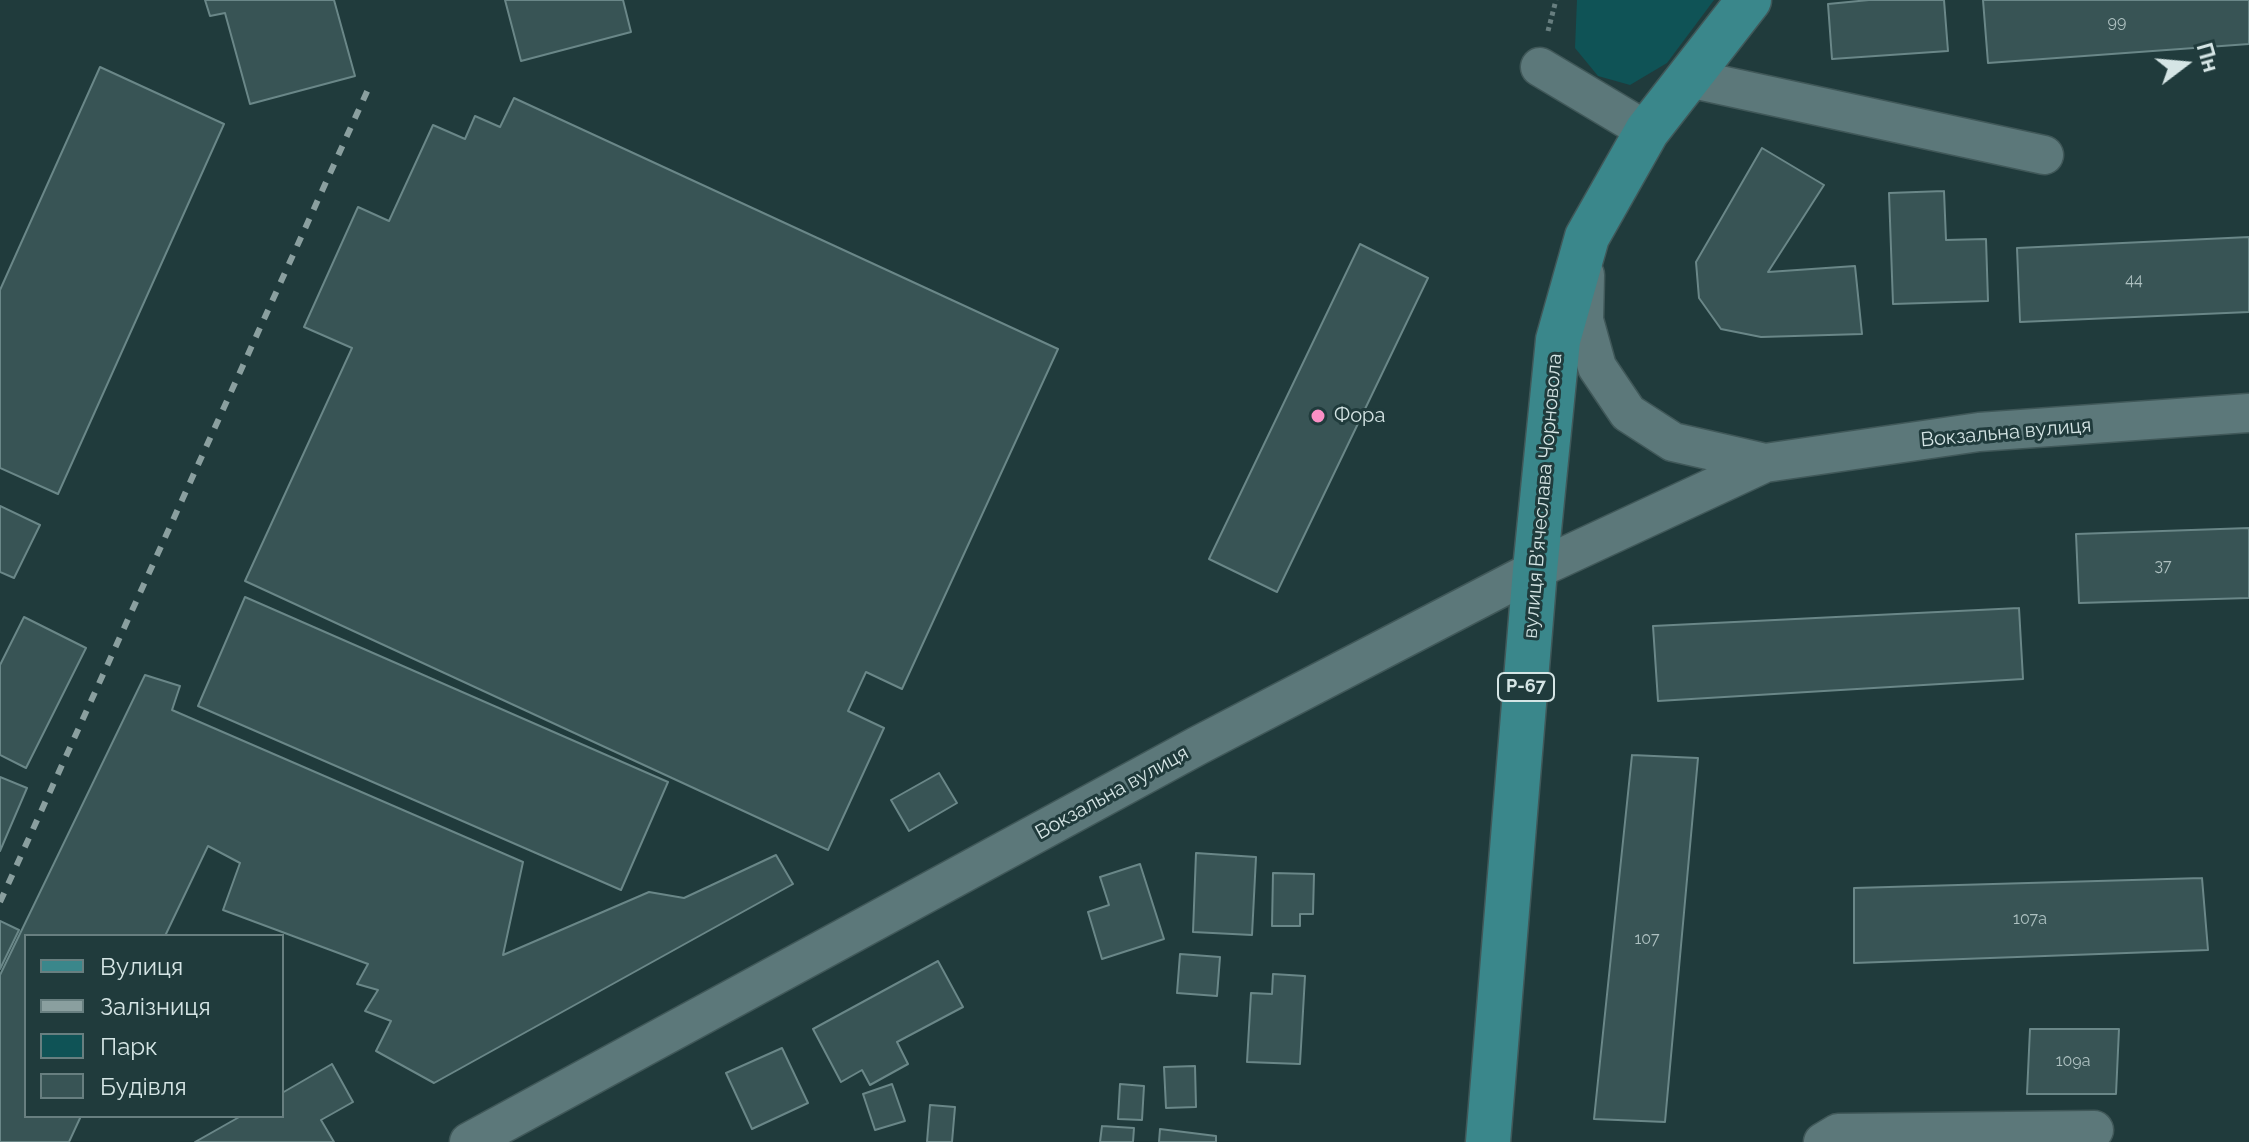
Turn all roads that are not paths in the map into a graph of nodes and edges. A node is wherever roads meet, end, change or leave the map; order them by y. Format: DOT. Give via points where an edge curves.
graph roads {
  1 [pos="1749,0"];
  2 [pos="1540,67"];
  3 [pos="1688,78"];
  4 [pos="1647,131"];
  5 [pos="2044,155"];
  6 [pos="1587,237"];
  7 [pos="2249,413"];
  8 [pos="1765,463"];
  9 [pos="1535,570"];
  10 [pos="2094,1130"];
  11 [pos="478,1140"];
  12 [pos="1488,1142"];
  13 [pos="1823,1142"];
  1 -- 3 [label="main road, вулиця В'ячеслава Чорновола / Р-67"];
  2 -- 4 [label="street"];
  3 -- 4 [label="main road, вулиця В'ячеслава Чорновола / Р-67"];
  3 -- 5 [label="street"];
  4 -- 6 [label="main road, вулиця В'ячеслава Чорновола / Р-67"];
  6 -- 8 [label="street, Вокзальна вулиця" via="1584,320 1597,367 1628,413 1673,442"];
  6 -- 9 [label="main road, вулиця В'ячеслава Чорновола / Р-67" via="1558,340"];
  7 -- 8 [label="street, Вокзальна вулиця" via="1979,432"];
  8 -- 9 [label="street, Вокзальна вулиця"];
  9 -- 11 [label="street, Вокзальна вулиця" via="1197,746"];
  9 -- 12 [label="main road, вулиця В'ячеслава Чорновола / Р-67"];
  10 -- 13 [label="street" via="1838,1133"];
}
